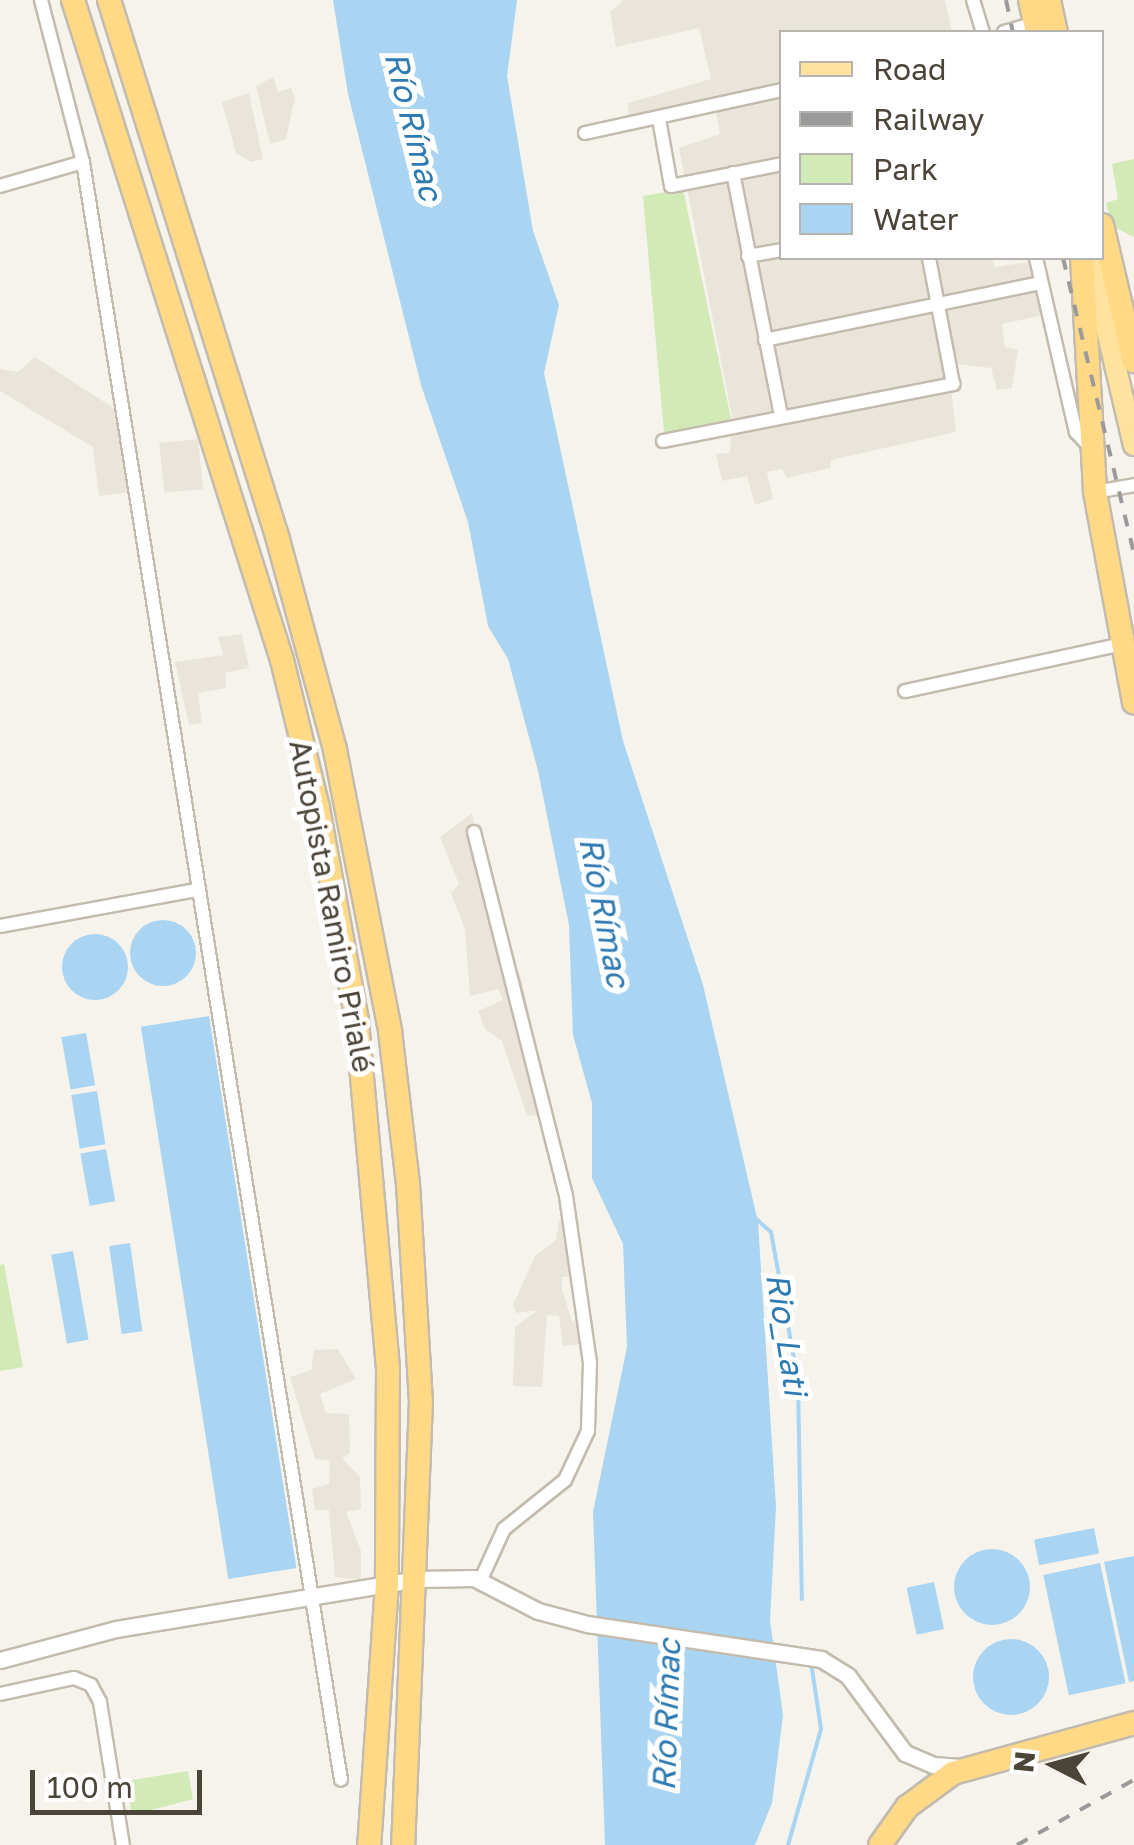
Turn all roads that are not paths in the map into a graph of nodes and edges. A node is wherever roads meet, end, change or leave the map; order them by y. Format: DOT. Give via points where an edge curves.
graph roads {
  1 [pos="41,0"];
  2 [pos="73,0"];
  3 [pos="109,0"];
  4 [pos="974,0"];
  5 [pos="1030,0"];
  6 [pos="1046,22"];
  7 [pos="982,30"];
  8 [pos="1012,30"];
  9 [pos="779,91"];
  10 [pos="659,119"];
  11 [pos="585,133"];
  12 [pos="83,162"];
  13 [pos="779,165"];
  14 [pos="732,174"];
  15 [pos="0,186"];
  16 [pos="1104,236"];
  17 [pos="779,251"];
  18 [pos="748,256"];
  19 [pos="929,260"];
  20 [pos="1036,260"];
  21 [pos="1082,260"];
  22 [pos="1091,260"];
  23 [pos="1042,283"];
  24 [pos="940,306"];
  25 [pos="765,340"];
  26 [pos="1125,363"];
  27 [pos="1092,390"];
  28 [pos="780,415"];
  29 [pos="662,441"];
  30 [pos="1134,445"];
  31 [pos="1092,449"];
  32 [pos="1134,485"];
  33 [pos="1095,492"];
  34 [pos="1122,644"];
  35 [pos="905,691"];
  36 [pos="1134,702"];
  37 [pos="474,832"];
  38 [pos="196,890"];
  39 [pos="0,926"];
  40 [pos="418,1579"];
  41 [pos="481,1579"];
  42 [pos="387,1584"];
  43 [pos="312,1596"];
  44 [pos="0,1660"];
  45 [pos="0,1694"];
  46 [pos="1134,1722"];
  47 [pos="965,1767"];
  48 [pos="341,1780"];
  49 [pos="123,1845"];
  50 [pos="369,1845"];
  51 [pos="403,1845"];
  52 [pos="880,1845"];
  1 -- 12 [label="street"];
  2 -- 42 [label="highway, Autopista Ramiro Prialé" via="248,538 318,808 357,1020 378,1201 388,1368"];
  3 -- 40 [label="highway, Autopista Ramiro Prialé" via="277,536 368,901 408,1184 421,1400"];
  4 -- 7 [label="street"];
  5 -- 6 [label="highway"];
  6 -- 8 [label="street"];
  9 -- 10 [label="street"];
  10 -- 11 [label="street"];
  10 -- 14 [label="street" via="671,186"];
  12 -- 15 [label="street"];
  12 -- 38 [label="street"];
  13 -- 14 [label="street"];
  14 -- 18 [label="street"];
  16 -- 26 [label="highway"];
  17 -- 18 [label="street"];
  18 -- 25 [label="street"];
  19 -- 24 [label="street"];
  20 -- 23 [label="street"];
  21 -- 27 [label="highway"];
  22 -- 26 [label="main road"];
  23 -- 24 [label="street"];
  23 -- 31 [label="street" via="1076,432"];
  24 -- 25 [label="street"];
  24 -- 28 [label="street" via="952,384"];
  25 -- 28 [label="street"];
  26 -- 27 [label="street"];
  26 -- 30 [label="main road"];
  27 -- 31 [label="highway"];
  28 -- 29 [label="street"];
  31 -- 33 [label="highway"];
  32 -- 33 [label="street"];
  33 -- 34 [label="highway"];
  34 -- 35 [label="street"];
  34 -- 36 [label="highway"];
  37 -- 41 [label="street" via="566,1196 590,1362 588,1431 565,1480 504,1529"];
  38 -- 39 [label="street"];
  38 -- 43 [label="street"];
  40 -- 41 [label="street"];
  40 -- 42 [label="street"];
  40 -- 51 [label="highway, Autopista Ramiro Prialé"];
  41 -- 47 [label="street" via="538,1612 587,1624 821,1658 848,1676 906,1753 933,1765"];
  42 -- 43 [label="street"];
  42 -- 50 [label="highway, Autopista Ramiro Prialé"];
  43 -- 44 [label="street" via="116,1629"];
  43 -- 48 [label="street"];
  45 -- 49 [label="street" via="74,1678 91,1685 100,1702"];
  46 -- 47 [label="highway"];
  47 -- 52 [label="highway" via="919,1796"];
}
